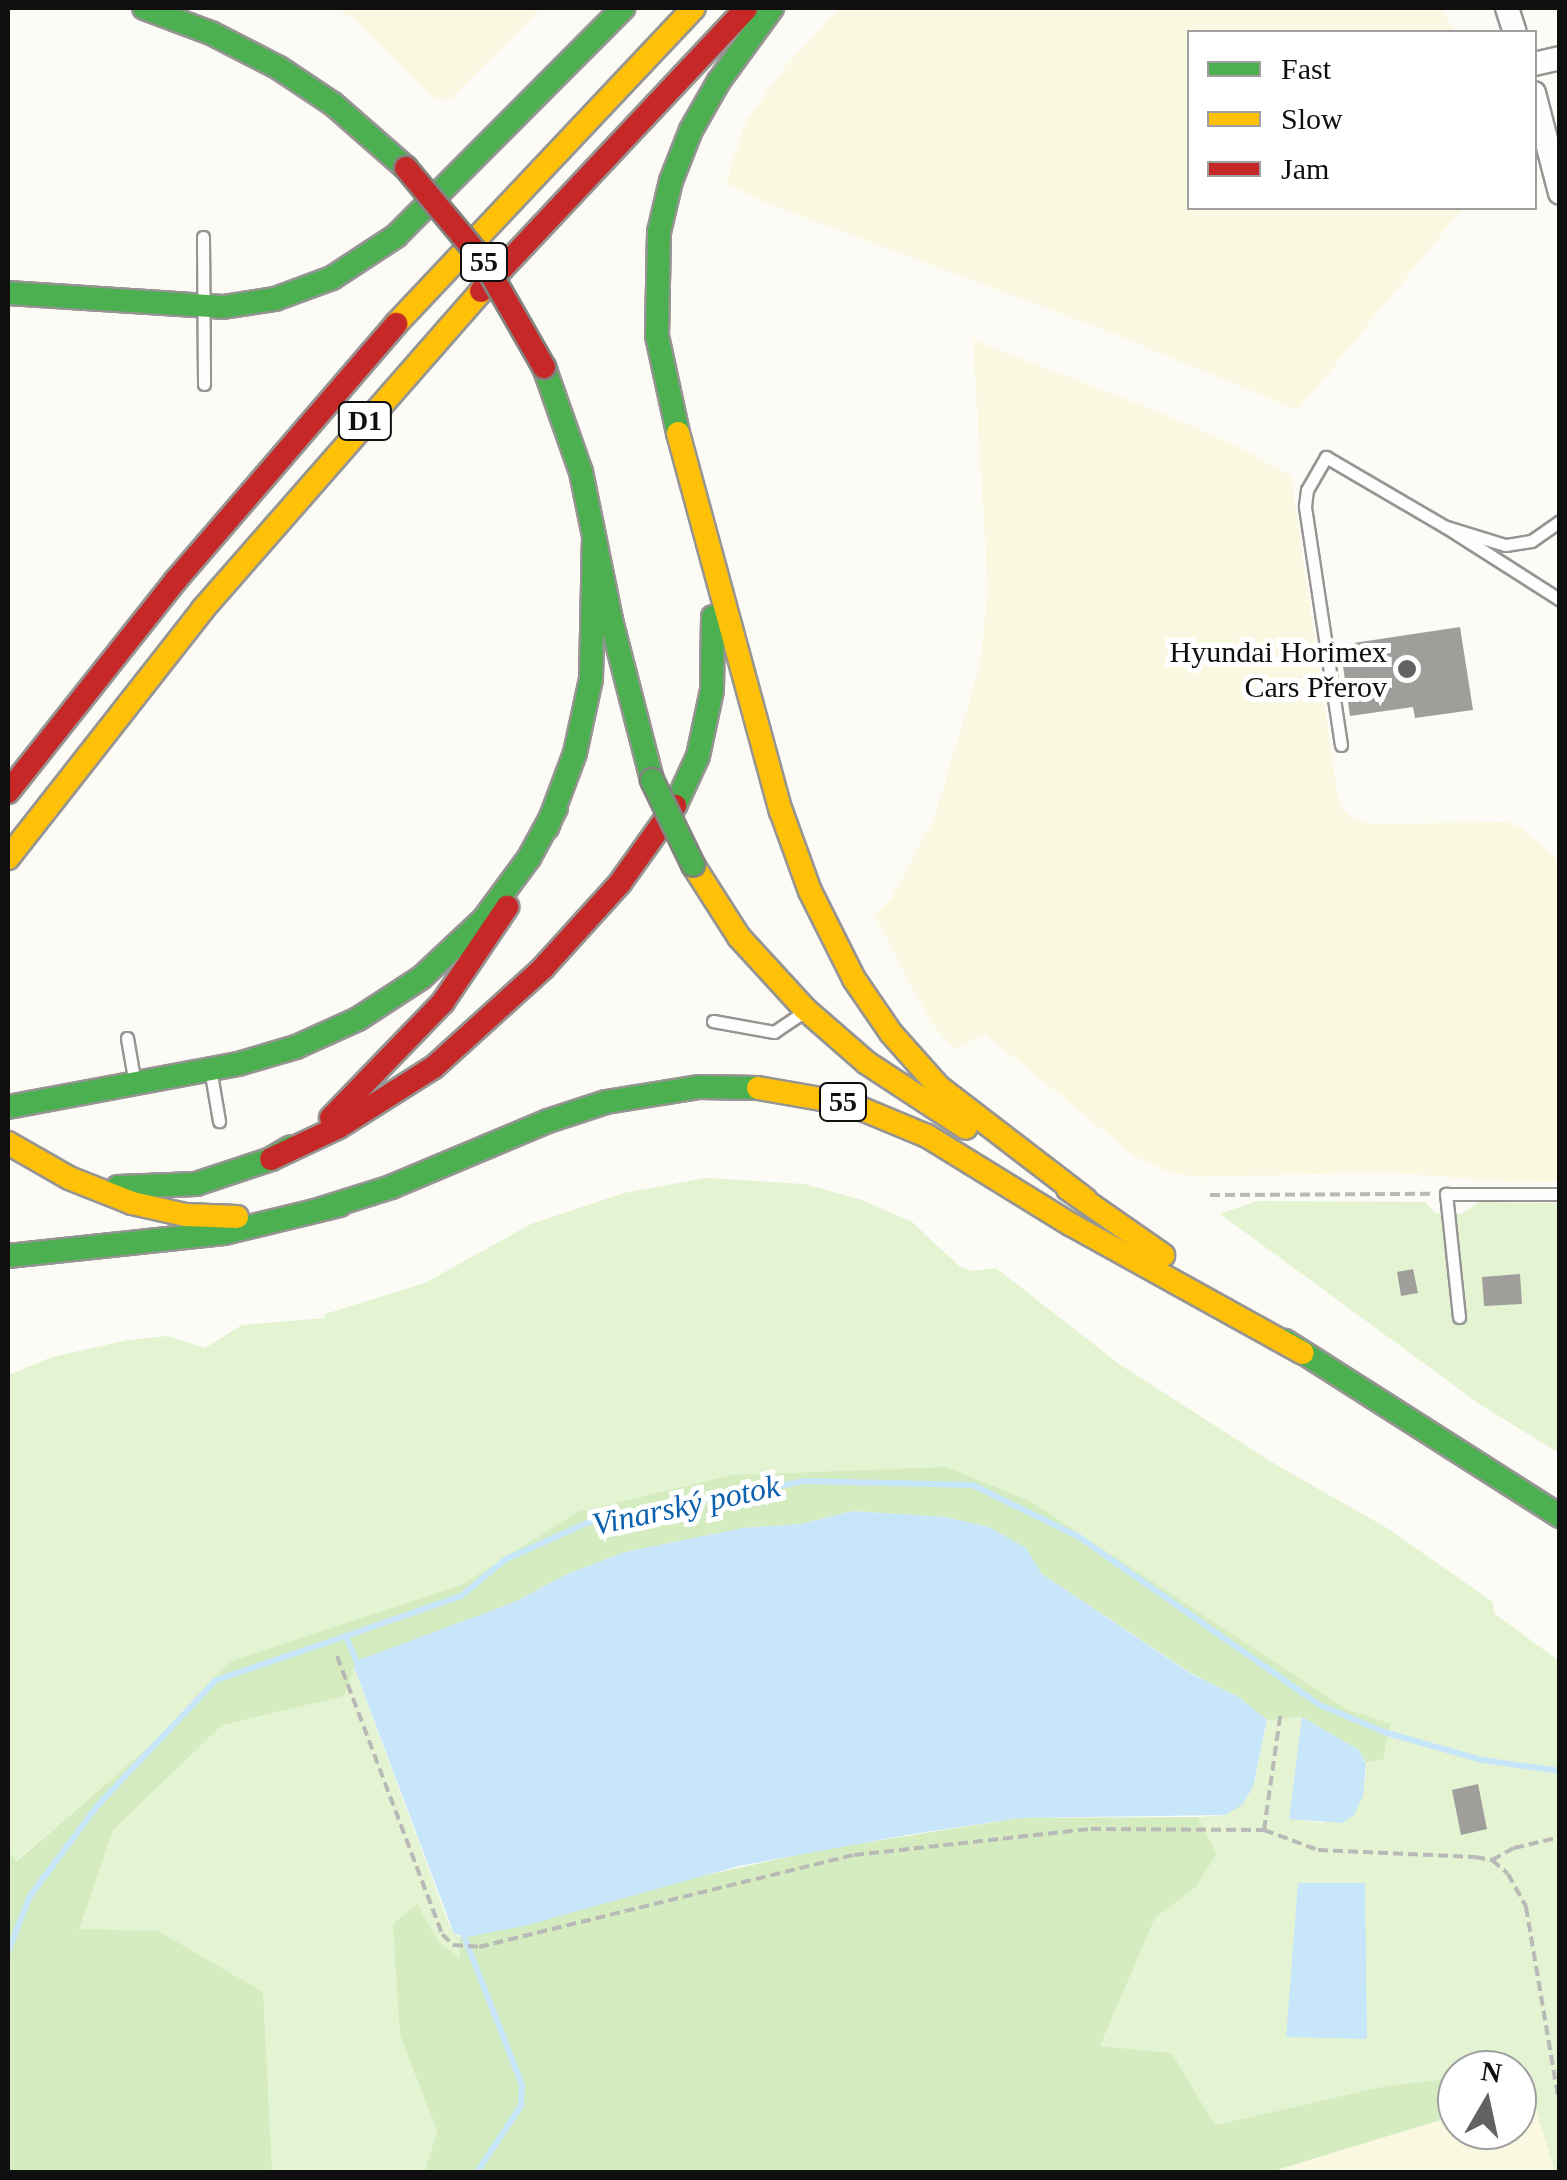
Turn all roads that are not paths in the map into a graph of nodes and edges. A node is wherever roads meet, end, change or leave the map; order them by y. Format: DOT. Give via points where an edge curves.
graph roads {
  1 [pos="144,8"];
  2 [pos="171,8"];
  3 [pos="623,8"];
  4 [pos="694,8"];
  5 [pos="748,8"];
  6 [pos="772,8"];
  7 [pos="211,33"];
  8 [pos="1537,105"];
  9 [pos="1560,193"];
  10 [pos="204,237"];
  11 [pos="8,293"];
  12 [pos="204,308"];
  13 [pos="204,384"];
  14 [pos="690,489"];
  15 [pos="1560,521"];
  16 [pos="1446,527"];
  17 [pos="594,540"];
  18 [pos="1560,600"];
  19 [pos="1340,744"];
  20 [pos="8,792"];
  21 [pos="556,808"];
  22 [pos="8,858"];
  23 [pos="805,1010"];
  24 [pos="713,1021"];
  25 [pos="127,1038"];
  26 [pos="210,1070"];
  27 [pos="135,1082"];
  28 [pos="8,1107"];
  29 [pos="219,1121"];
  30 [pos="8,1143"];
  31 [pos="271,1159"];
  32 [pos="37,1162"];
  33 [pos="1560,1194"];
  34 [pos="1086,1200"];
  35 [pos="340,1205"];
  36 [pos="8,1256"];
  37 [pos="1459,1317"];
  38 [pos="1303,1353"];
  39 [pos="1560,1516"];
  1 -- 7 [label="main road, 55"];
  2 -- 7 [label="lane"];
  3 -- 12 [label="main road" via="376,252 304,290 245,306"];
  4 -- 20 [label="main road, D1" via="394,327 176,580"];
  5 -- 22 [label="main road, D1" via="433,342 203,609"];
  6 -- 14 [label="main road" via="691,130 659,232 657,336"];
  7 -- 17 [label="main road, 55, bridge" via="306,86 406,168 484,262 544,368 576,454"];
  8 -- 9 [label="street"];
  10 -- 12 [label="lane"];
  11 -- 12 [label="main road"];
  12 -- 13 [label="lane"];
  14 -- 31 [label="main road" via="714,654 706,725 670,814 582,926 464,1044 372,1108"];
  14 -- 34 [label="main road" via="780,810 846,966 890,1033 939,1087"];
  15 -- 16 [label="lane" via="1531,540 1505,545"];
  16 -- 18 [label="lane"];
  16 -- 19 [label="lane" via="1326,457 1307,490"];
  17 -- 21 [label="main road, 55" via="591,679"];
  17 -- 23 [label="main road, 55, bridge" via="652,780 693,866 740,937"];
  21 -- 26 [label="main road" via="484,920 421,978 324,1036"];
  21 -- 31 [label="main road, 55" via="500,920 443,1002 336,1114"];
  23 -- 24 [label="lane" via="774,1032"];
  23 -- 34 [label="main road, 55" via="900,1086"];
  25 -- 27 [label="lane"];
  26 -- 27 [label="main road"];
  26 -- 29 [label="lane"];
  27 -- 28 [label="main road"];
  30 -- 32 [label="main road, 55"];
  31 -- 32 [label="main road, 55" via="196,1184 147,1189 85,1180"];
  32 -- 35 [label="main road, 55" via="160,1212 254,1217"];
  33 -- 37 [label="lane" via="1446,1194"];
  34 -- 38 [label="main road, 55"];
  35 -- 36 [label="main road" via="224,1233"];
  35 -- 38 [label="main road, 55" via="606,1102 700,1087 795,1092 863,1108 927,1136"];
  38 -- 39 [label="main road, 55"];
}
